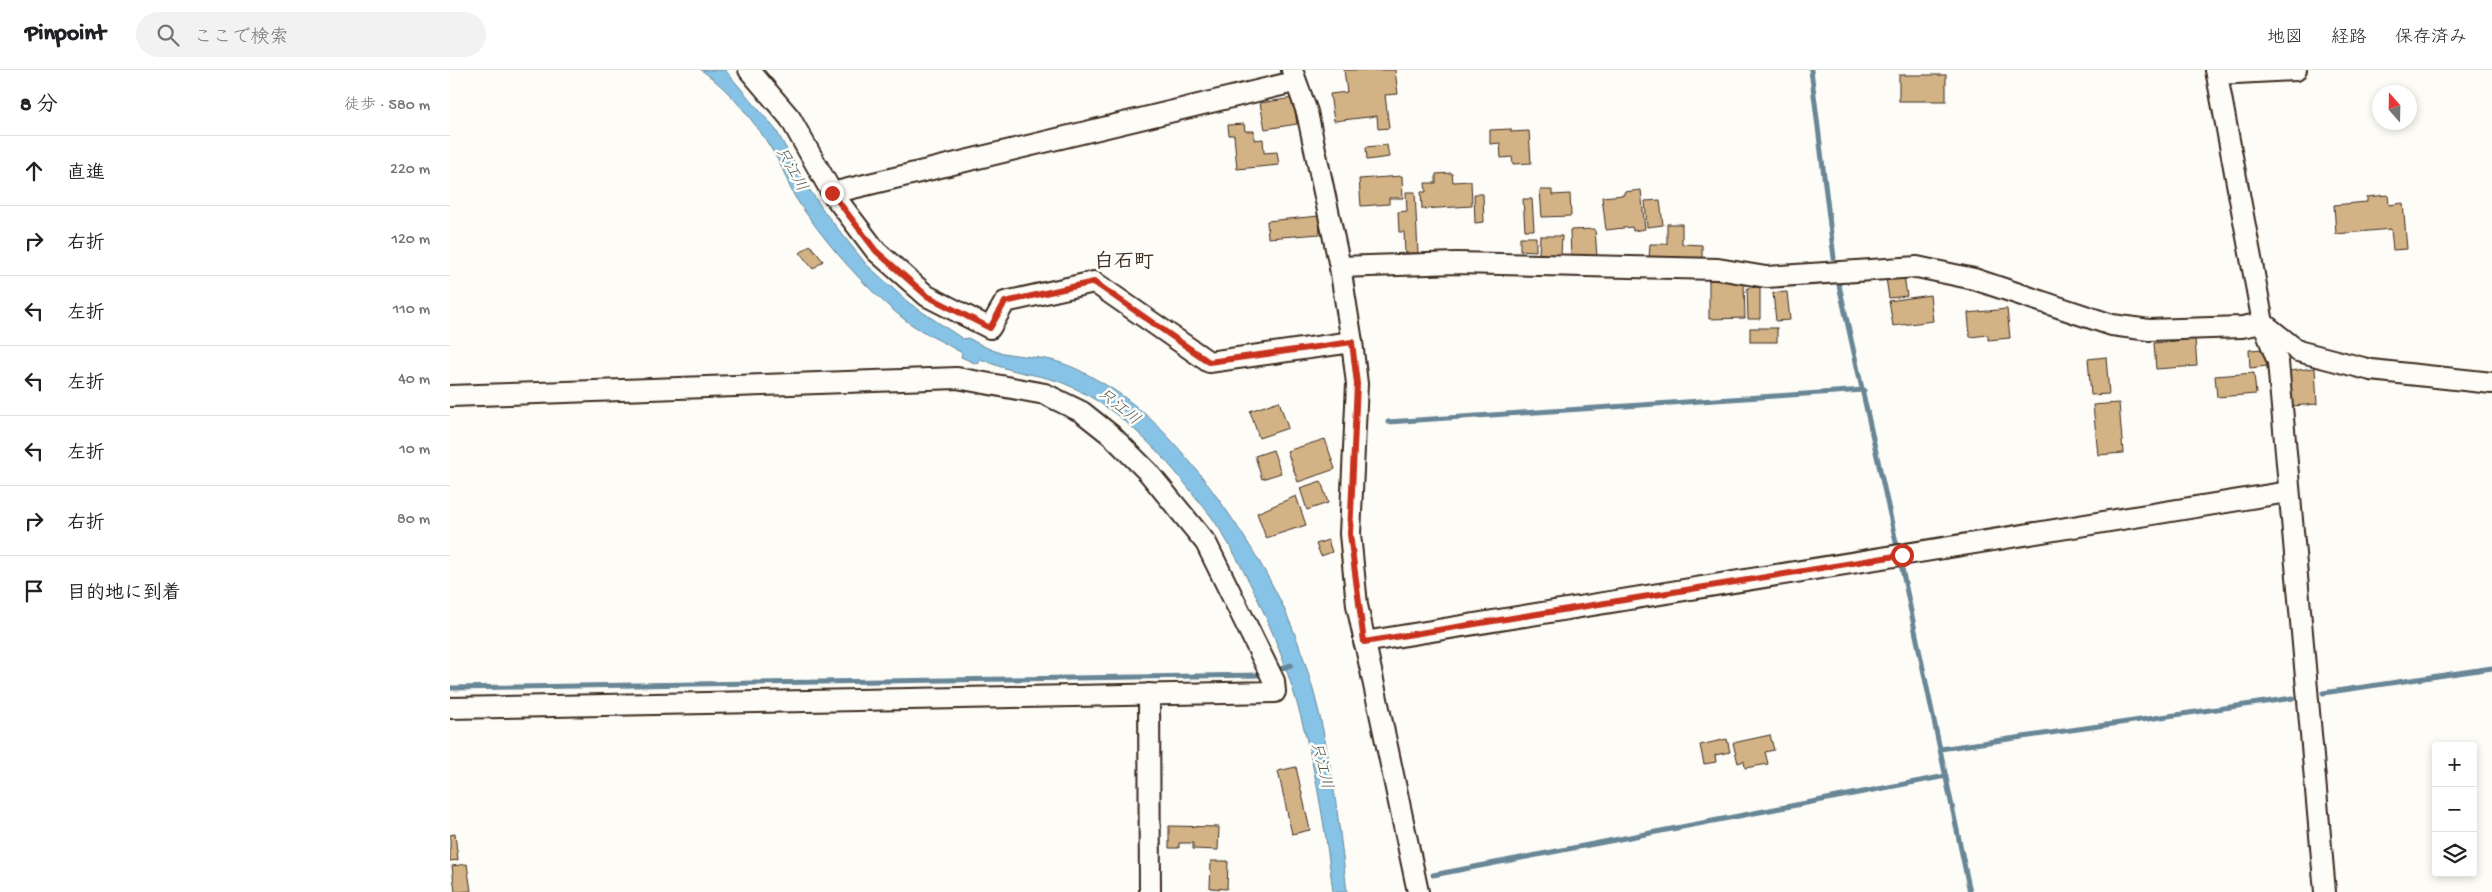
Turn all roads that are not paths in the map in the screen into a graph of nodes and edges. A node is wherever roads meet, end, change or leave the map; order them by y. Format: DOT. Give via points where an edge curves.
graph roads {
  1 [pos="749,70"];
  2 [pos="2296,70"];
  3 [pos="2216,72"];
  4 [pos="1293,76"];
  5 [pos="832,193"];
  6 [pos="1340,267"];
  7 [pos="2263,323"];
  8 [pos="1352,342"];
  9 [pos="2492,383"];
  10 [pos="450,396"];
  11 [pos="2288,492"];
  12 [pos="1364,642"];
  13 [pos="1149,694"];
  14 [pos="450,708"];
  15 [pos="1150,892"];
  16 [pos="1418,892"];
  17 [pos="2325,892"];
  1 -- 5 [label="street" via="790,118"];
  2 -- 3 [label="street"];
  3 -- 7 [label="street"];
  4 -- 5 [label="street"];
  4 -- 6 [label="street" via="1307,112"];
  5 -- 8 [label="street" via="876,251 927,296 990,328 1005,302 1094,282 1209,362"];
  6 -- 7 [label="street" via="1505,264 1718,269 1766,277 1917,267 1974,279 2112,325 2149,330 2242,327"];
  6 -- 8 [label="street"];
  7 -- 9 [label="street" via="2298,351 2371,370"];
  7 -- 11 [label="street" via="2278,362"];
  8 -- 12 [label="street" via="1357,384 1350,534"];
  10 -- 13 [label="street" via="957,378 1044,394 1082,412 1111,435 1148,472 1206,543 1274,681 1275,692"];
  11 -- 12 [label="street"];
  11 -- 17 [label="street"];
  12 -- 16 [label="street"];
  13 -- 14 [label="street"];
  13 -- 15 [label="street"];
}
